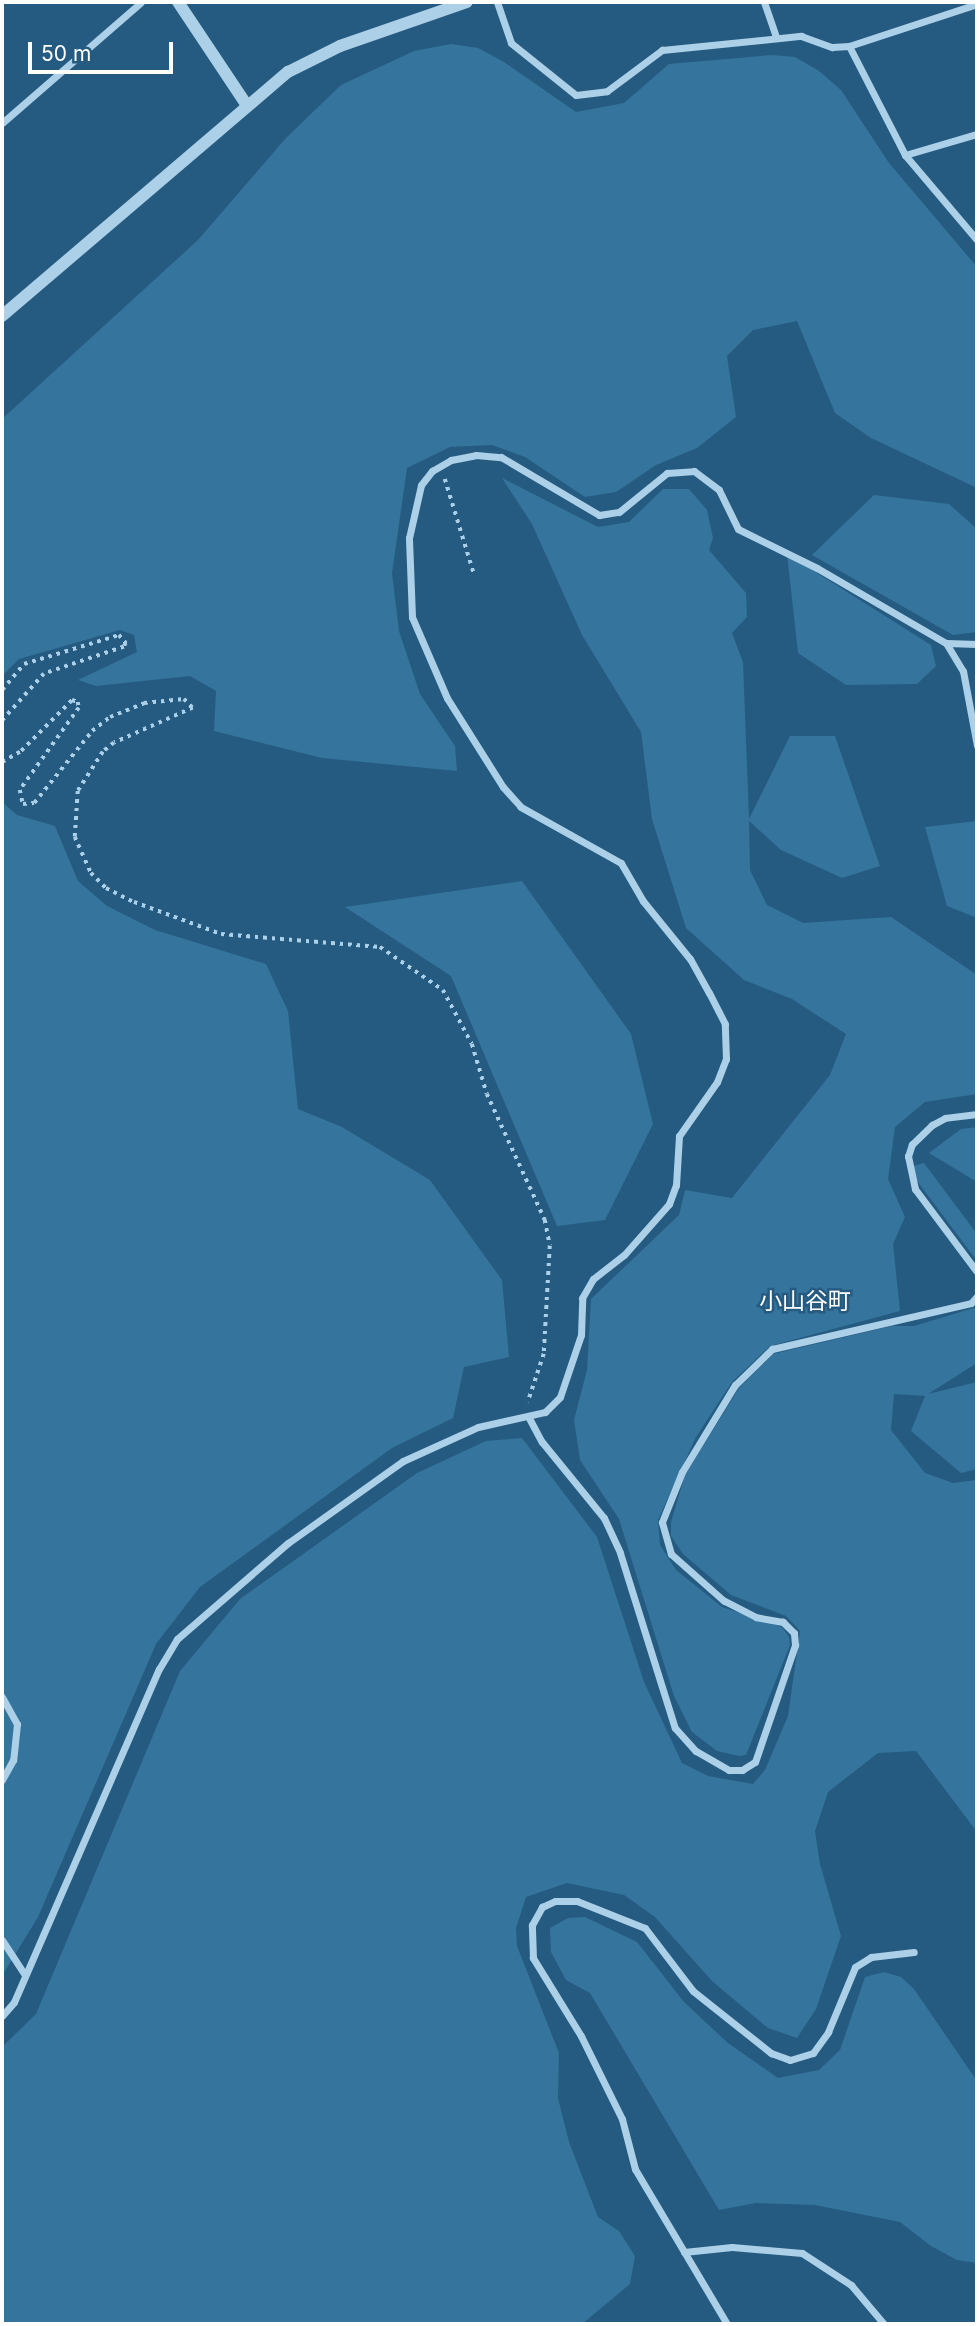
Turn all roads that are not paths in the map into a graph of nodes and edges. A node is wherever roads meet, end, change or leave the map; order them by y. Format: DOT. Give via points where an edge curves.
graph roads {
  1 [pos="141,2"];
  2 [pos="178,2"];
  3 [pos="467,2"];
  4 [pos="497,2"];
  5 [pos="764,2"];
  6 [pos="977,4"];
  7 [pos="776,37"];
  8 [pos="849,46"];
  9 [pos="246,104"];
  10 [pos="2,121"];
  11 [pos="977,134"];
  12 [pos="905,155"];
  13 [pos="977,240"];
  14 [pos="2,316"];
  15 [pos="946,643"];
  16 [pos="977,643"];
  17 [pos="977,747"];
  18 [pos="977,1114"];
  19 [pos="977,1272"];
  20 [pos="977,1296"];
  21 [pos="529,1418"];
  22 [pos="2,1697"];
  23 [pos="2,1780"];
  24 [pos="2,1940"];
  25 [pos="914,1952"];
  26 [pos="25,1975"];
  27 [pos="2,2016"];
  28 [pos="684,2252"];
  29 [pos="727,2324"];
  30 [pos="884,2324"];
  1 -- 10 [label="street"];
  2 -- 9 [label="street"];
  3 -- 9 [label="street" via="340,46 288,72"];
  4 -- 7 [label="street" via="512,43 576,95 607,91 662,50"];
  5 -- 7 [label="street"];
  6 -- 8 [label="street"];
  7 -- 8 [label="street" via="801,36 832,47"];
  8 -- 12 [label="street"];
  9 -- 14 [label="street"];
  11 -- 12 [label="street"];
  12 -- 13 [label="street"];
  15 -- 16 [label="street"];
  15 -- 17 [label="street" via="963,671"];
  15 -- 21 [label="street" via="817,568 738,529 719,490 694,471 667,473 619,512 599,515 501,457 476,455 441,466 421,485 409,538 412,617 427,659 477,747 521,807 621,863 643,901 690,959 725,1024 727,1039 726,1059 717,1082 679,1136 676,1185 669,1205 624,1255 593,1279 582,1298 581,1335 560,1397 545,1412"];
  18 -- 19 [label="street" via="932,1125 912,1144 908,1156 915,1189"];
  20 -- 21 [label="street" via="971,1303 772,1349 735,1385 682,1472 662,1522 671,1555 724,1601 756,1617 783,1622 794,1633 795,1645 755,1762 748,1769 729,1770 696,1751 675,1728 620,1553 604,1518 541,1442"];
  21 -- 26 [label="street" via="478,1427 403,1461 288,1543 177,1639 159,1670"];
  22 -- 23 [label="street" via="17,1724 13,1760"];
  24 -- 26 [label="street"];
  25 -- 28 [label="street" via="871,1957 855,1967 828,2032 813,2053 790,2060 771,2053 693,1991 645,1928 577,1902 555,1901 542,1907 529,1939 533,1958 581,2036 622,2119 635,2169"];
  26 -- 27 [label="street" via="14,2002"];
  28 -- 29 [label="street"];
  28 -- 30 [label="street" via="732,2247 803,2253 851,2285"];
}
